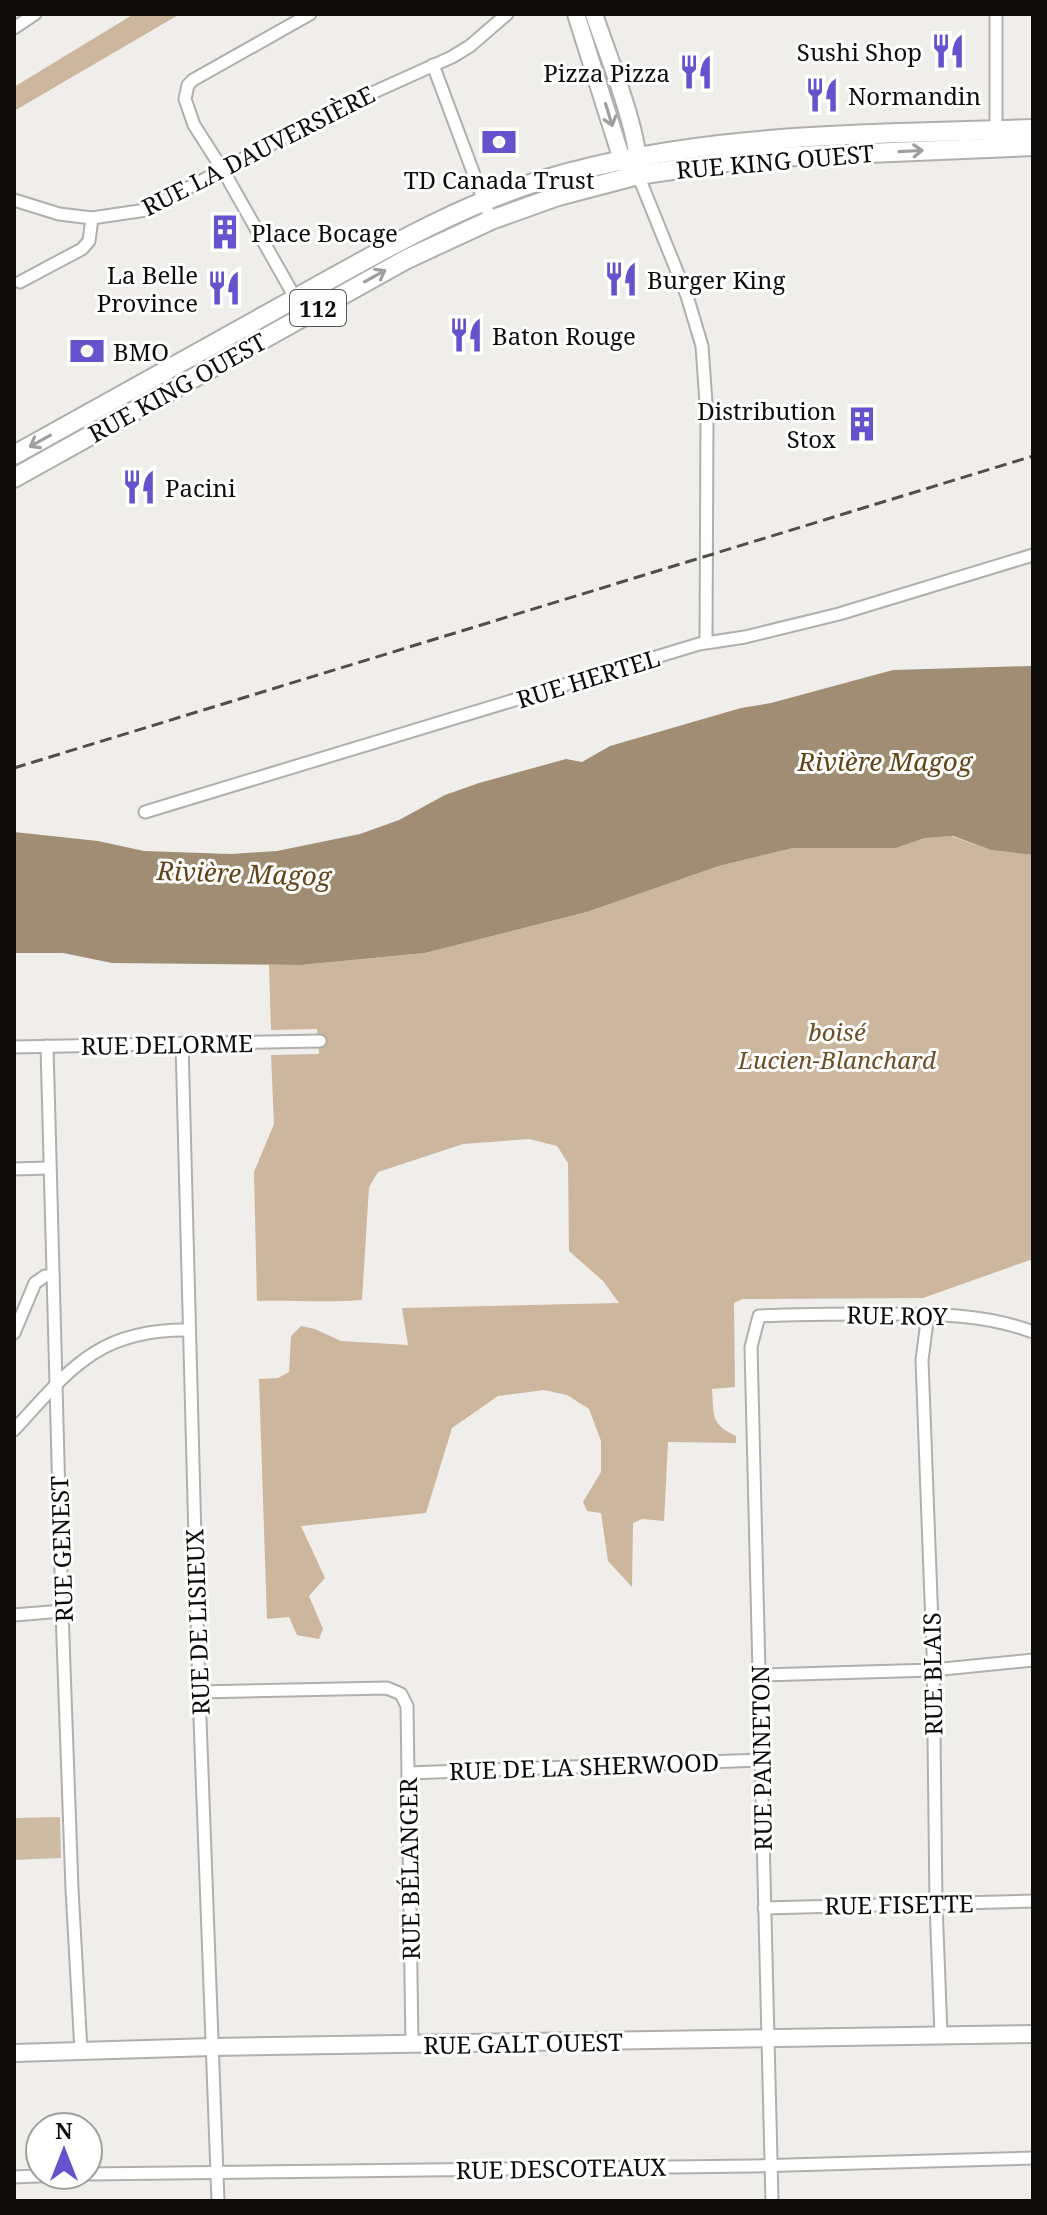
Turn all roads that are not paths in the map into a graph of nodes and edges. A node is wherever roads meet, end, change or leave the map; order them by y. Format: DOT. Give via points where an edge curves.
graph roads {
  1 [pos="35,14"];
  2 [pos="310,14"];
  3 [pos="507,14"];
  4 [pos="576,14"];
  5 [pos="594,14"];
  6 [pos="996,14"];
  7 [pos="14,28"];
  8 [pos="433,65"];
  9 [pos="1033,129"];
  10 [pos="996,139"];
  11 [pos="1033,146"];
  12 [pos="633,164"];
  13 [pos="224,172"];
  14 [pos="14,200"];
  15 [pos="487,212"];
  16 [pos="92,218"];
  17 [pos="20,282"];
  18 [pos="296,298"];
  19 [pos="305,315"];
  20 [pos="14,455"];
  21 [pos="14,478"];
  22 [pos="1033,555"];
  23 [pos="706,642"];
  24 [pos="145,812"];
  25 [pos="320,1041"];
  26 [pos="182,1043"];
  27 [pos="47,1046"];
  28 [pos="14,1047"];
  29 [pos="49,1168"];
  30 [pos="14,1169"];
  31 [pos="53,1276"];
  32 [pos="928,1314"];
  33 [pos="759,1316"];
  34 [pos="188,1330"];
  35 [pos="1033,1332"];
  36 [pos="14,1333"];
  37 [pos="56,1384"];
  38 [pos="14,1430"];
  39 [pos="62,1611"];
  40 [pos="14,1615"];
  41 [pos="1033,1660"];
  42 [pos="933,1670"];
  43 [pos="759,1675"];
  44 [pos="199,1692"];
  45 [pos="761,1760"];
  46 [pos="408,1773"];
  47 [pos="1033,1901"];
  48 [pos="936,1903"];
  49 [pos="764,1908"];
  50 [pos="1033,2034"];
  51 [pos="941,2035"];
  52 [pos="768,2038"];
  53 [pos="412,2045"];
  54 [pos="212,2047"];
  55 [pos="81,2051"];
  56 [pos="14,2053"];
  57 [pos="1033,2158"];
  58 [pos="770,2165"];
  59 [pos="217,2171"];
  60 [pos="104,2174"];
  61 [pos="218,2201"];
  62 [pos="772,2201"];
  1 -- 7 [label="street"];
  2 -- 13 [label="street" via="188,85 187,108 194,125"];
  3 -- 8 [label="street, RUE LA DAUVERSIÈRE" via="470,46"];
  4 -- 12 [label="street, one-way"];
  5 -- 12 [label="street"];
  6 -- 10 [label="street"];
  8 -- 13 [label="street, RUE LA DAUVERSIÈRE"];
  8 -- 15 [label="street"];
  9 -- 10 [label="main road, RUE KING OUEST / 112"];
  10 -- 11 [label="main road, RUE KING OUEST / 112"];
  10 -- 12 [label="main road, RUE KING OUEST / 112"];
  12 -- 15 [label="main road, RUE KING OUEST / 112" via="558,196"];
  12 -- 23 [label="street" via="702,346 707,398"];
  13 -- 16 [label="street, RUE LA DAUVERSIÈRE" via="146,210"];
  13 -- 18 [label="street"];
  14 -- 16 [label="street, RUE LA DAUVERSIÈRE"];
  15 -- 18 [label="main road, RUE KING OUEST / 112" via="389,247"];
  19 -- 15 [label="main road, RUE KING OUEST / 112, one-way"];
  16 -- 17 [label="street" via="89,241 82,249"];
  18 -- 19 [label="street"];
  18 -- 20 [label="main road, RUE KING OUEST / 112, one-way"];
  19 -- 21 [label="main road, RUE KING OUEST / 112"];
  22 -- 23 [label="street, RUE HERTEL" via="839,614"];
  23 -- 24 [label="street, RUE HERTEL"];
  25 -- 26 [label="street, RUE DELORME"];
  26 -- 27 [label="street, RUE DELORME"];
  26 -- 34 [label="street, RUE DE LISIEUX"];
  27 -- 28 [label="street, RUE DELORME"];
  27 -- 29 [label="street, RUE GENEST"];
  29 -- 30 [label="street"];
  29 -- 31 [label="street, RUE GENEST"];
  31 -- 36 [label="street" via="35,1283"];
  31 -- 37 [label="street, RUE GENEST"];
  32 -- 33 [label="street, RUE ROY"];
  32 -- 35 [label="street, RUE ROY" via="976,1317"];
  32 -- 42 [label="street, RUE BLAIS" via="922,1360"];
  33 -- 43 [label="street, RUE PANNETON" via="751,1347"];
  34 -- 37 [label="street" via="116,1341 84,1358"];
  34 -- 44 [label="street, RUE DE LISIEUX"];
  37 -- 38 [label="street"];
  37 -- 39 [label="street, RUE GENEST"];
  39 -- 40 [label="street"];
  39 -- 55 [label="street, RUE GENEST"];
  41 -- 42 [label="street"];
  42 -- 43 [label="street"];
  42 -- 48 [label="street, RUE BLAIS"];
  43 -- 45 [label="street, RUE PANNETON"];
  44 -- 46 [label="street, RUE BÉLANGER" via="387,1688 401,1694 407,1706"];
  44 -- 54 [label="street, RUE DE LISIEUX"];
  45 -- 46 [label="street, RUE DE LA SHERWOOD"];
  45 -- 49 [label="street, RUE PANNETON"];
  46 -- 53 [label="street, RUE BÉLANGER"];
  47 -- 48 [label="street, RUE FISETTE"];
  48 -- 49 [label="street, RUE FISETTE"];
  48 -- 51 [label="street, RUE BLAIS"];
  49 -- 52 [label="street, RUE PANNETON"];
  50 -- 51 [label="street, RUE GALT OUEST"];
  51 -- 52 [label="street, RUE GALT OUEST"];
  52 -- 53 [label="street, RUE GALT OUEST"];
  52 -- 58 [label="street, RUE PANNETON"];
  53 -- 54 [label="street, RUE GALT OUEST"];
  54 -- 55 [label="street, RUE GALT OUEST"];
  54 -- 59 [label="street, RUE DE LISIEUX"];
  55 -- 56 [label="street, RUE GALT OUEST"];
  57 -- 58 [label="street, RUE DESCOTEAUX"];
  58 -- 59 [label="street, RUE DESCOTEAUX"];
  58 -- 62 [label="street, RUE PANNETON"];
  59 -- 60 [label="street, RUE DESCOTEAUX"];
  59 -- 61 [label="street, RUE DE LISIEUX"];
}
